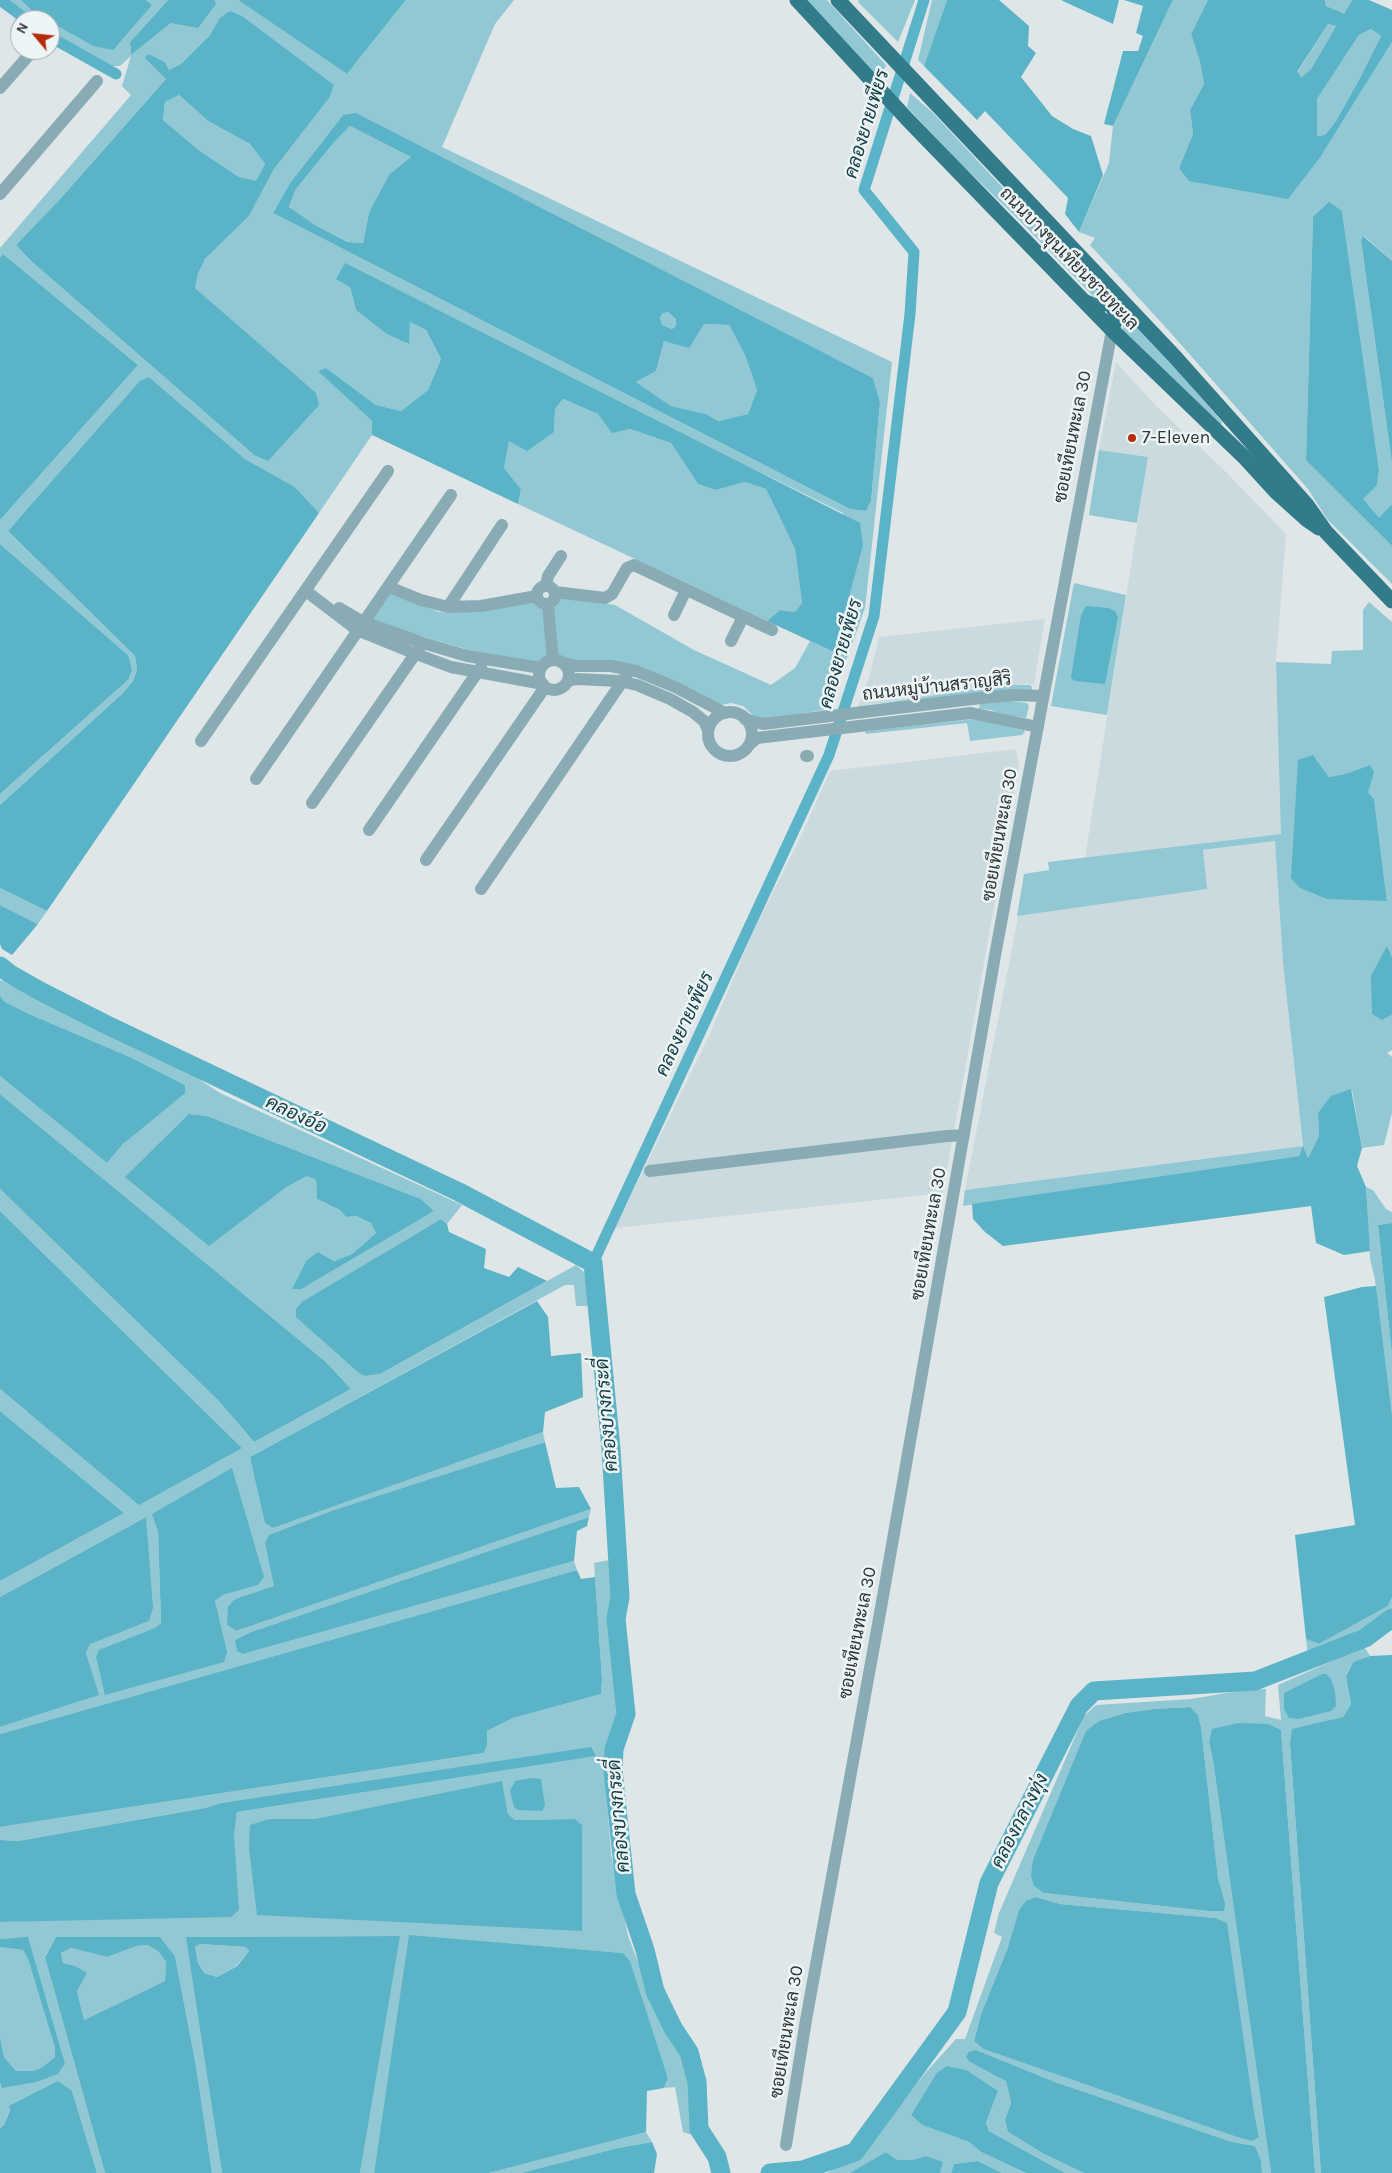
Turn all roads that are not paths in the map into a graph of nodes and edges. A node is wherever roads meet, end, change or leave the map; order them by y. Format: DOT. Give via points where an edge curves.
graph roads {
  1 [pos="797,0"];
  2 [pos="838,0"];
  3 [pos="25,60"];
  4 [pos="97,81"];
  5 [pos="0,88"];
  6 [pos="0,194"];
  7 [pos="1098,275"];
  8 [pos="1108,299"];
  9 [pos="1084,301"];
  10 [pos="1112,330"];
  11 [pos="388,471"];
  12 [pos="451,495"];
  13 [pos="502,525"];
  14 [pos="1326,532"];
  15 [pos="561,556"];
  16 [pos="389,587"];
  17 [pos="551,589"];
  18 [pos="686,590"];
  19 [pos="306,591"];
  20 [pos="537,596"];
  21 [pos="1392,601"];
  22 [pos="548,604"];
  23 [pos="448,607"];
  24 [pos="674,615"];
  25 [pos="743,617"];
  26 [pos="360,626"];
  27 [pos="772,630"];
  28 [pos="731,641"];
  29 [pos="420,649"];
  30 [pos="487,659"];
  31 [pos="558,662"];
  32 [pos="541,668"];
  33 [pos="630,670"];
  34 [pos="477,672"];
  35 [pos="568,681"];
  36 [pos="623,682"];
  37 [pos="544,685"];
  38 [pos="1044,696"];
  39 [pos="976,698"];
  40 [pos="902,707"];
  41 [pos="725,713"];
  42 [pos="980,714"];
  43 [pos="745,719"];
  44 [pos="903,721"];
  45 [pos="1038,727"];
  46 [pos="708,730"];
  47 [pos="201,740"];
  48 [pos="750,744"];
  49 [pos="256,778"];
  50 [pos="312,803"];
  51 [pos="369,830"];
  52 [pos="426,860"];
  53 [pos="481,890"];
  54 [pos="964,1135"];
  55 [pos="650,1171"];
  56 [pos="786,2145"];
  1 -- 9 [label="main road, ถนนบางขุนเทียนชายทะเล"];
  2 -- 7 [label="main road, ถนนบางขุนเทียนชายทะเล"];
  3 -- 5 [label="street"];
  4 -- 6 [label="street"];
  7 -- 8 [label="main road"];
  7 -- 14 [label="main road, ถนนบางขุนเทียนชายทะเล" via="1307,505"];
  8 -- 9 [label="main road" via="1096,306"];
  8 -- 10 [label="main road" via="1115,312"];
  9 -- 10 [label="main road, ถนนบางขุนเทียนชายทะเล"];
  10 -- 14 [label="main road, ถนนบางขุนเทียนชายทะเล" via="1276,492"];
  10 -- 38 [label="street, ซอยเทียนทะเล 30"];
  11 -- 19 [label="street"];
  12 -- 16 [label="street"];
  13 -- 23 [label="street"];
  14 -- 21 [label="main road, ถนนบางขุนเทียนชายทะเล"];
  15 -- 17 [label="street" via="548,576"];
  16 -- 23 [label="street"];
  16 -- 26 [label="street"];
  17 -- 18 [label="street" via="605,598 612,594 627,568 634,566"];
  17 -- 20 [label="street" via="538,590"];
  17 -- 22 [label="street" via="554,601"];
  18 -- 24 [label="street"];
  18 -- 25 [label="street"];
  19 -- 26 [label="street"];
  19 -- 47 [label="street"];
  20 -- 22 [label="street" via="539,602"];
  20 -- 23 [label="street" via="481,606"];
  22 -- 31 [label="street"];
  25 -- 27 [label="street"];
  25 -- 28 [label="street"];
  26 -- 29 [label="street"];
  26 -- 49 [label="street"];
  29 -- 30 [label="street"];
  29 -- 34 [label="street" via="452,667"];
  29 -- 50 [label="street"];
  30 -- 32 [label="street"];
  30 -- 34 [label="street"];
  31 -- 32 [label="street" via="546,662"];
  31 -- 33 [label="street"];
  31 -- 35 [label="street" via="569,671"];
  32 -- 37 [label="street" via="539,675"];
  33 -- 36 [label="street"];
  33 -- 41 [label="street" via="657,679"];
  34 -- 37 [label="street"];
  34 -- 51 [label="street"];
  35 -- 36 [label="street"];
  35 -- 37 [label="street" via="556,690"];
  36 -- 46 [label="street" via="670,699 693,712 704,721"];
  36 -- 53 [label="street"];
  37 -- 52 [label="street"];
  38 -- 39 [label="street, ถนนหมู่บ้านสราญสิริ"];
  38 -- 45 [label="street, ซอยเทียนทะเล 30"];
  39 -- 40 [label="street, ถนนหมู่บ้านสราญสิริ"];
  39 -- 42 [label="street" via="974,710"];
  40 -- 43 [label="street, ถนนหมู่บ้านสราญสิริ" via="763,724"];
  40 -- 44 [label="street"];
  41 -- 43 [label="street"];
  41 -- 46 [label="street" via="716,717"];
  42 -- 44 [label="street, ถนนหมู่บ้านสราญสิริ" via="971,712"];
  42 -- 45 [label="street, ถนนหมู่บ้านสราญสิริ"];
  43 -- 48 [label="street" via="751,730"];
  44 -- 48 [label="street, ถนนหมู่บ้านสราญสิริ" via="757,738"];
  45 -- 54 [label="street, ซอยเทียนทะเล 30"];
  46 -- 48 [label="street" via="710,745 720,754 740,754"];
  54 -- 55 [label="street"];
  54 -- 56 [label="street, ซอยเทียนทะเล 30"];
}
